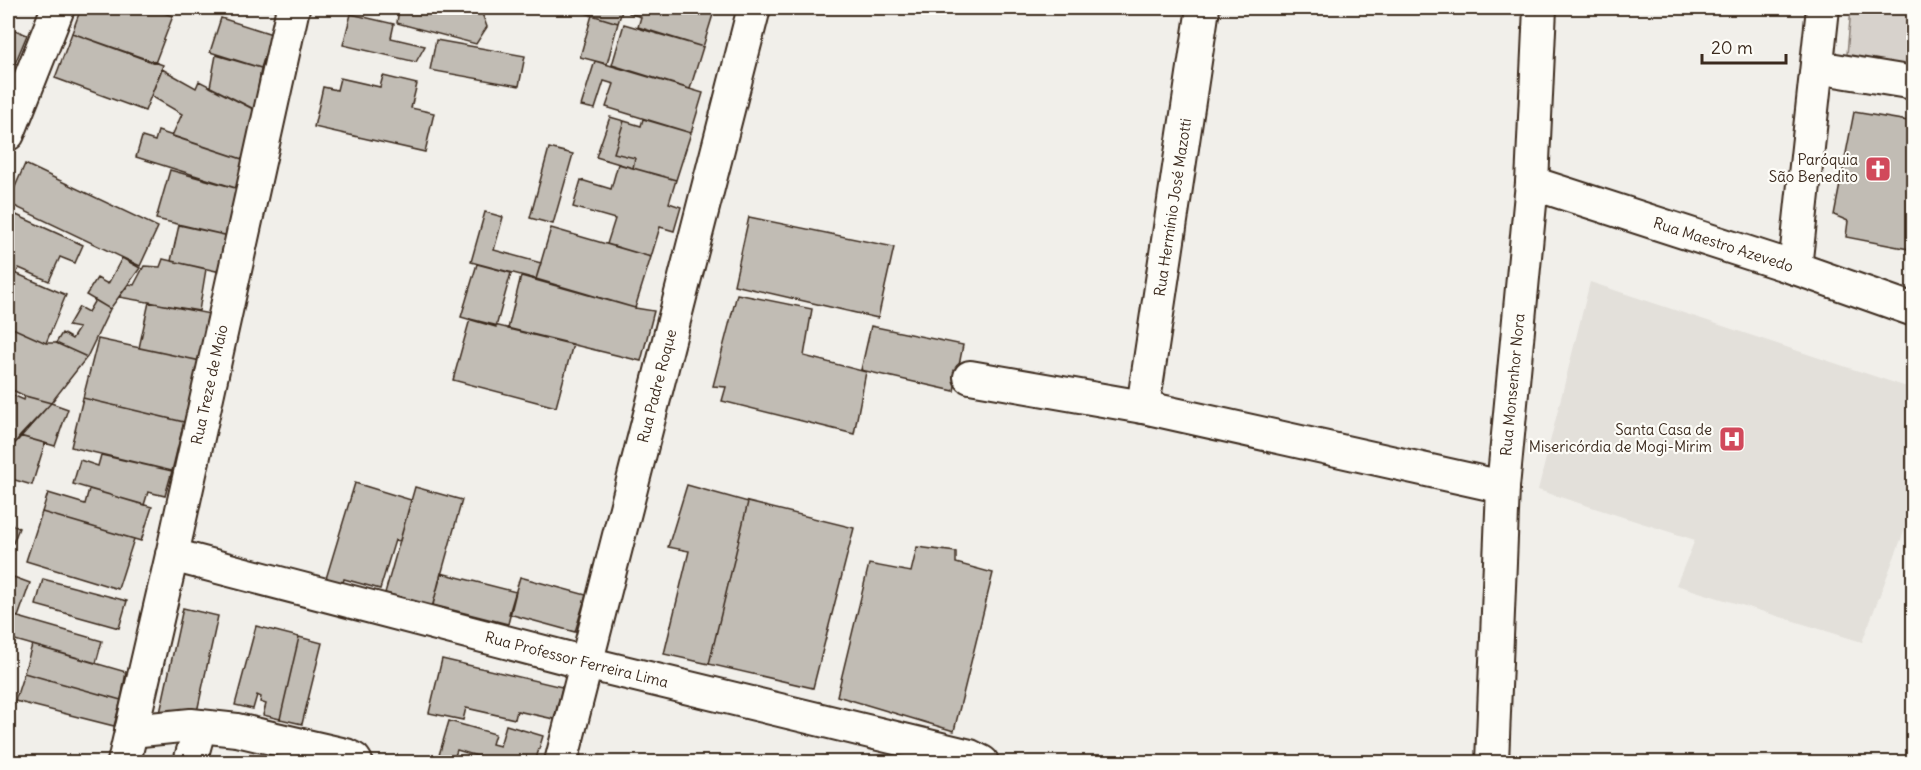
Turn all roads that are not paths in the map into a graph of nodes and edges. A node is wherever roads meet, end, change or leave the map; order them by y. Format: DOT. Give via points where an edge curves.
graph roads {
  1 [pos="58,8"];
  2 [pos="293,8"];
  3 [pos="754,8"];
  4 [pos="1203,8"];
  5 [pos="1540,8"];
  6 [pos="1822,8"];
  7 [pos="1817,67"];
  8 [pos="1914,83"];
  9 [pos="8,134"];
  10 [pos="1532,183"];
  11 [pos="1796,268"];
  12 [pos="1914,310"];
  13 [pos="970,377"];
  14 [pos="1143,407"];
  15 [pos="1503,487"];
  16 [pos="172,555"];
  17 [pos="586,663"];
  18 [pos="200,726"];
  19 [pos="131,731"];
  20 [pos="124,762"];
  21 [pos="190,762"];
  22 [pos="356,762"];
  23 [pos="561,762"];
  24 [pos="982,762"];
  25 [pos="1492,762"];
  1 -- 9 [label="street"];
  2 -- 16 [label="street, Rua Treze de Maio"];
  3 -- 17 [label="street, Rua Padre Roque"];
  4 -- 14 [label="street, Rua Hermínio José Mazotti"];
  5 -- 10 [label="street, Rua Monsenhor Nora"];
  6 -- 7 [label="street"];
  7 -- 8 [label="street"];
  7 -- 11 [label="street"];
  10 -- 11 [label="street, Rua Maestro Azevedo"];
  10 -- 15 [label="street, Rua Monsenhor Nora"];
  11 -- 12 [label="street, Rua Maestro Azevedo"];
  13 -- 14 [label="street"];
  14 -- 15 [label="street"];
  15 -- 25 [label="street, Rua Monsenhor Nora"];
  16 -- 17 [label="street, Rua Professor Ferreira Lima"];
  16 -- 19 [label="street, Rua Treze de Maio"];
  17 -- 23 [label="street, Rua Padre Roque"];
  17 -- 24 [label="street, Rua Professor Ferreira Lima"];
  18 -- 19 [label="street"];
  18 -- 21 [label="street"];
  18 -- 22 [label="street" via="237,730 350,756"];
  19 -- 20 [label="street, Rua Treze de Maio"];
}
